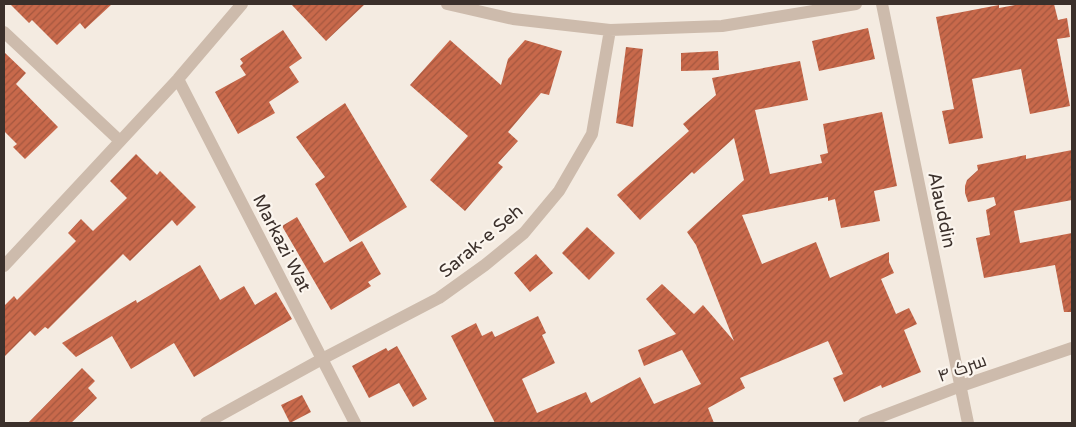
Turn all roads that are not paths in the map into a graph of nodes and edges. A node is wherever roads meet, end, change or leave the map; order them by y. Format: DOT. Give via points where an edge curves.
graph roads {
  1 [pos="242,4"];
  2 [pos="447,4"];
  3 [pos="856,4"];
  4 [pos="882,4"];
  5 [pos="610,30"];
  6 [pos="4,32"];
  7 [pos="178,79"];
  8 [pos="120,141"];
  9 [pos="4,266"];
  10 [pos="1072,348"];
  11 [pos="322,359"];
  12 [pos="961,386"];
  13 [pos="206,423"];
  14 [pos="355,423"];
  15 [pos="864,423"];
  16 [pos="968,423"];
  1 -- 7 [label="street"];
  2 -- 5 [label="street" via="512,19"];
  3 -- 5 [label="street" via="722,26"];
  4 -- 12 [label="street, Alauddin"];
  5 -- 11 [label="street, Sarak-e Seh" via="592,134 559,191 524,233 439,298"];
  6 -- 8 [label="street"];
  7 -- 8 [label="street"];
  7 -- 11 [label="street, Markazi Wat"];
  8 -- 9 [label="street"];
  10 -- 12 [label="street, سرک ۴"];
  11 -- 13 [label="street, Sarak-e Seh"];
  11 -- 14 [label="street, Markazi Wat"];
  12 -- 15 [label="street, سرک ۴"];
  12 -- 16 [label="street, Alauddin"];
}
